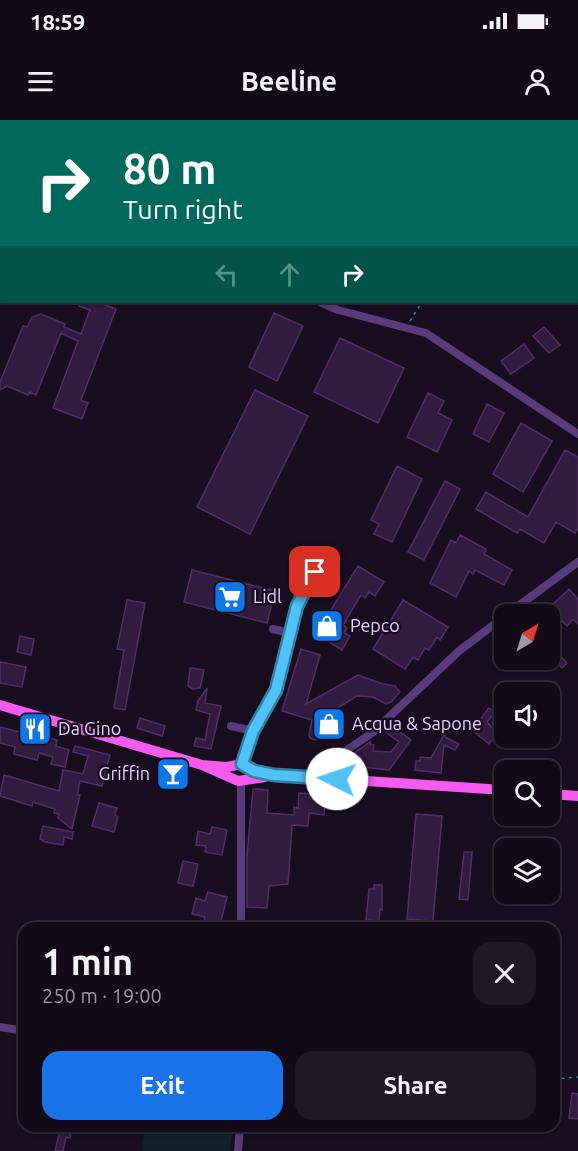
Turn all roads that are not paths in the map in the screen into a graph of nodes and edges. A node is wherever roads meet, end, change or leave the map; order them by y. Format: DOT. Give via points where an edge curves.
graph roads {
  1 [pos="322,303"];
  2 [pos="578,434"];
  3 [pos="578,562"];
  4 [pos="315,572"];
  5 [pos="521,604"];
  6 [pos="494,624"];
  7 [pos="273,629"];
  8 [pos="290,633"];
  9 [pos="0,705"];
  10 [pos="231,726"];
  11 [pos="253,731"];
  12 [pos="202,765"];
  13 [pos="242,765"];
  14 [pos="274,775"];
  15 [pos="315,777"];
  16 [pos="241,781"];
  17 [pos="494,789"];
  18 [pos="560,795"];
  19 [pos="578,796"];
  20 [pos="241,922"];
  21 [pos="0,1027"];
  22 [pos="18,1030"];
  23 [pos="240,1132"];
  24 [pos="238,1151"];
  1 -- 2 [label="street" via="426,333"];
  3 -- 5 [label="street"];
  4 -- 8 [label="street" via="300,597"];
  6 -- 15 [label="street" via="459,651 372,733 329,762"];
  7 -- 8 [label="street"];
  8 -- 11 [label="street" via="276,690"];
  9 -- 12 [label="main road"];
  10 -- 11 [label="street"];
  11 -- 13 [label="street"];
  12 -- 13 [label="main road"];
  12 -- 16 [label="main road"];
  13 -- 14 [label="main road"];
  13 -- 16 [label="main road" via="250,773"];
  14 -- 15 [label="main road"];
  14 -- 16 [label="main road"];
  15 -- 17 [label="main road"];
  16 -- 20 [label="street"];
  18 -- 19 [label="main road"];
  21 -- 22 [label="street"];
  23 -- 24 [label="street"];
}
